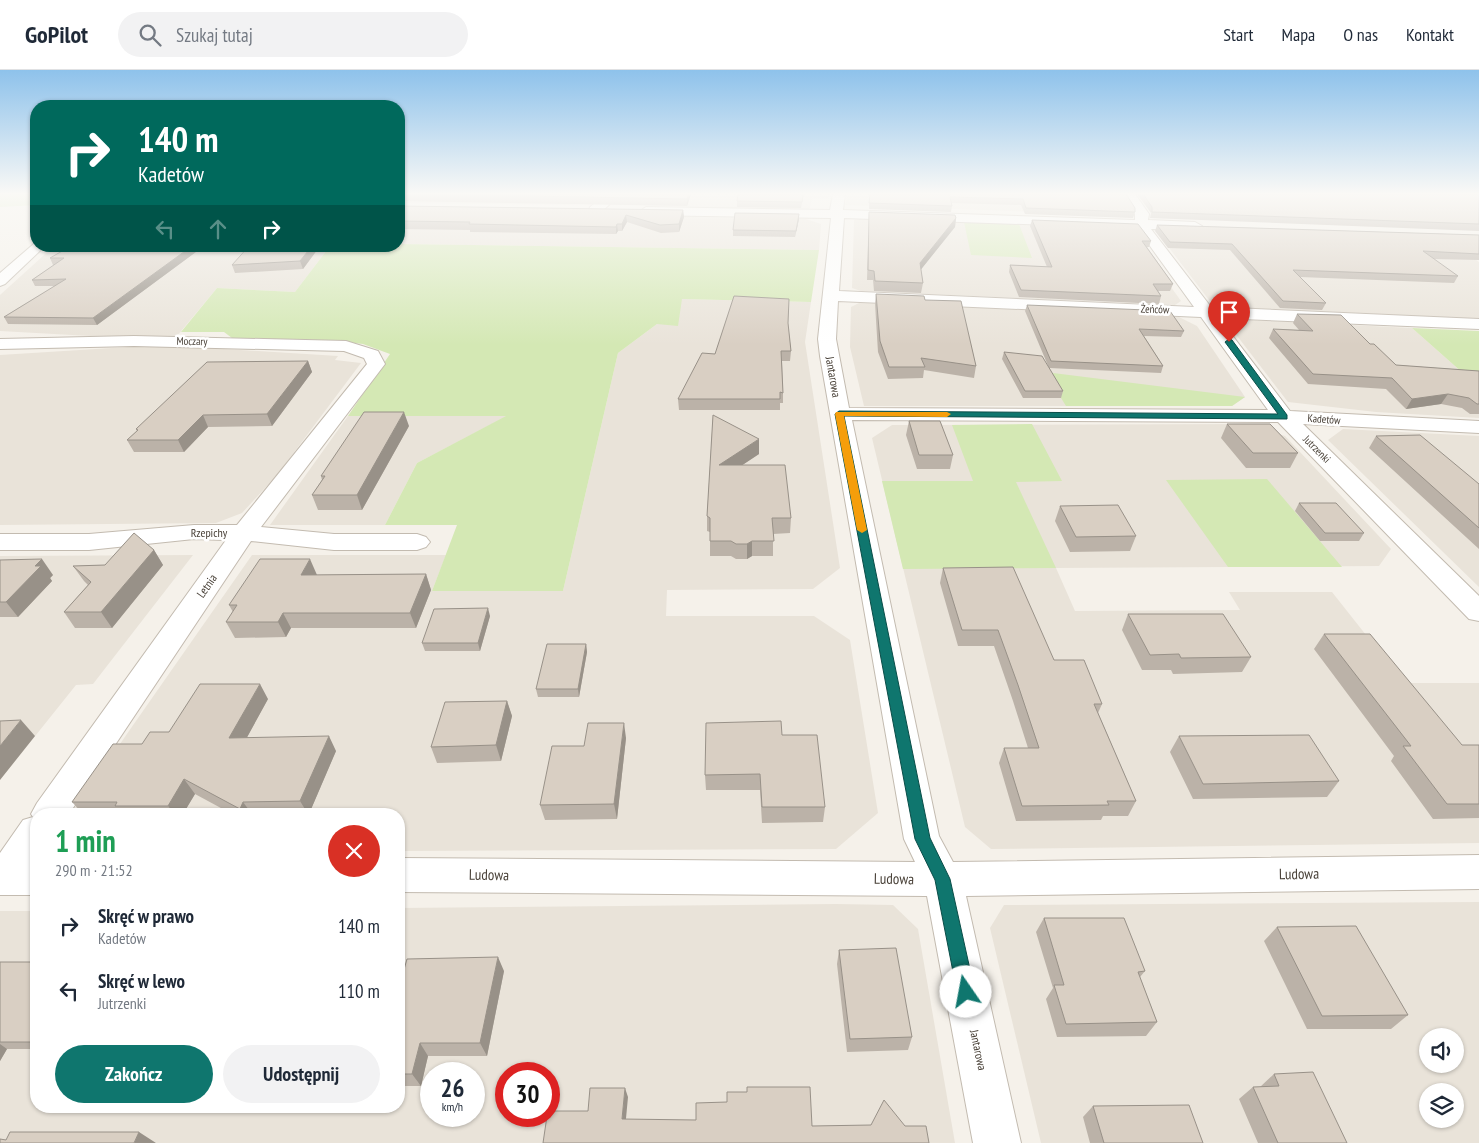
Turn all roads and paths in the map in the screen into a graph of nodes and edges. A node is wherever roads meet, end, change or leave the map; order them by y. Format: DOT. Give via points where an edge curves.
graph roads {
  1 [pos="836,244"];
  2 [pos="1157,244"];
  3 [pos="31,252"];
  4 [pos="0,281"];
  5 [pos="832,296"];
  6 [pos="1207,312"];
  7 [pos="1479,324"];
  8 [pos="0,344"];
  9 [pos="376,364"];
  10 [pos="839,414"];
  11 [pos="1284,417"];
  12 [pos="1479,427"];
  13 [pos="244,533"];
  14 [pos="0,542"];
  15 [pos="417,542"];
  16 [pos="1479,612"];
  17 [pos="52,808"];
  18 [pos="30,843"];
  19 [pos="1479,872"];
  20 [pos="405,875"];
  21 [pos="13,878"];
  22 [pos="943,879"];
  23 [pos="997,1143"];
  1 -- 5 [label="street, Jantarowa"];
  2 -- 6 [label="street, Jutrzenki"];
  3 -- 4 [label="street"];
  5 -- 6 [label="street, Żeńców"];
  5 -- 10 [label="street, Jantarowa" via="827,340"];
  6 -- 7 [label="street, Żeńców"];
  6 -- 11 [label="street, Jutrzenki"];
  8 -- 9 [label="street, Moczary" via="143,341 346,346 372,355"];
  9 -- 13 [label="street, Letnia"];
  10 -- 11 [label="street, Kadetów"];
  10 -- 22 [label="street, Jantarowa" via="922,839"];
  11 -- 12 [label="street, Kadetów"];
  11 -- 16 [label="street, Jutrzenki"];
  13 -- 14 [label="street, Rzepichy" via="194,532 89,542"];
  13 -- 15 [label="street, Rzepichy" via="334,542"];
  13 -- 17 [label="street, Letnia"];
  18 -- 21 [label="street"];
  19 -- 22 [label="street, Ludowa"];
  20 -- 22 [label="street, Ludowa"];
  22 -- 23 [label="street, Jantarowa"];
}
